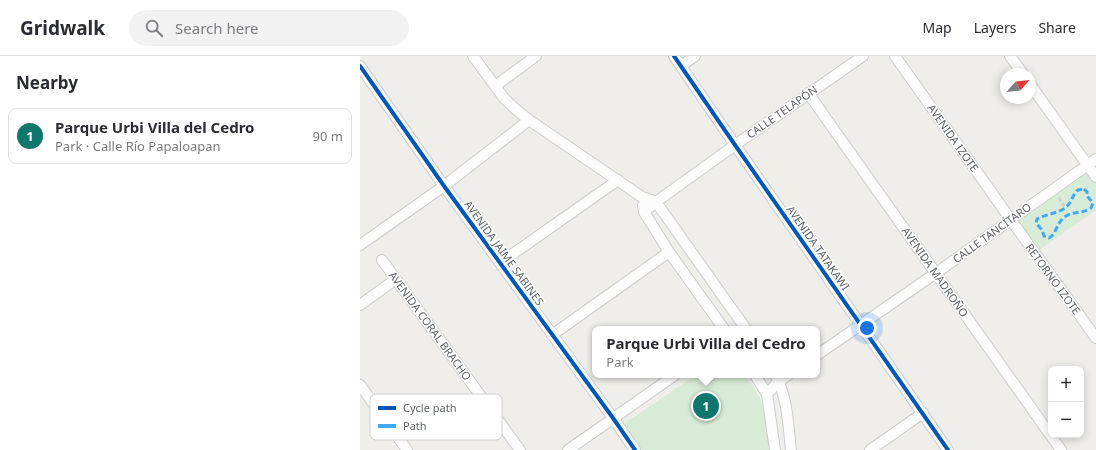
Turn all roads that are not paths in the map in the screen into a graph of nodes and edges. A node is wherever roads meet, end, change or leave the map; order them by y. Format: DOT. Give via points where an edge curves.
graph roads {
  1 [pos="473,56"];
  2 [pos="536,56"];
  3 [pos="674,56"];
  4 [pos="695,56"];
  5 [pos="863,56"];
  6 [pos="895,56"];
  7 [pos="1010,56"];
  8 [pos="360,66"];
  9 [pos="681,66"];
  10 [pos="1019,68"];
  11 [pos="495,86"];
  12 [pos="1036,92"];
  13 [pos="808,94"];
  14 [pos="528,120"];
  15 [pos="735,145"];
  16 [pos="1092,162"];
  17 [pos="1096,177"];
  18 [pos="618,180"];
  19 [pos="444,186"];
  20 [pos="642,197"];
  21 [pos="656,202"];
  22 [pos="644,212"];
  23 [pos="1010,220"];
  24 [pos="360,245"];
  25 [pos="670,252"];
  26 [pos="382,260"];
  27 [pos="500,263"];
  28 [pos="936,273"];
  29 [pos="396,279"];
  30 [pos="360,305"];
  31 [pos="861,325"];
  32 [pos="722,326"];
  33 [pos="744,326"];
  34 [pos="552,335"];
  35 [pos="1096,338"];
  36 [pos="820,353"];
  37 [pos="671,378"];
  38 [pos="757,378"];
  39 [pos="777,378"];
  40 [pos="360,385"];
  41 [pos="479,394"];
  42 [pos="767,394"];
  43 [pos="370,399"];
  44 [pos="923,413"];
  45 [pos="613,418"];
  46 [pos="502,425"];
  47 [pos="400,440"];
  48 [pos="407,450"];
  49 [pos="520,450"];
  50 [pos="568,450"];
  51 [pos="635,450"];
  52 [pos="775,450"];
  53 [pos="790,450"];
  54 [pos="870,450"];
  55 [pos="948,450"];
  56 [pos="1061,450"];
  1 -- 11 [label="street"];
  2 -- 11 [label="street"];
  3 -- 9 [label="street, AVENIDA TATAKAWI"];
  4 -- 9 [label="street"];
  5 -- 13 [label="street, CALLE TELAPÓN"];
  6 -- 23 [label="street, AVENIDA IZOTE"];
  7 -- 10 [label="street"];
  8 -- 19 [label="street, AVENIDA JAIME SABINES"];
  9 -- 15 [label="street, AVENIDA TATAKAWI"];
  11 -- 14 [label="street"];
  12 -- 16 [label="street"];
  13 -- 15 [label="street, CALLE TELAPÓN"];
  13 -- 28 [label="street, AVENIDA MADROÑO"];
  14 -- 18 [label="street"];
  14 -- 19 [label="street"];
  15 -- 21 [label="street, CALLE TELAPÓN"];
  15 -- 31 [label="street, AVENIDA TATAKAWI"];
  16 -- 17 [label="street"];
  16 -- 23 [label="street, CALLE TANCÍTARO"];
  18 -- 20 [label="street"];
  18 -- 27 [label="street"];
  19 -- 24 [label="street"];
  19 -- 27 [label="street, AVENIDA JAIME SABINES"];
  20 -- 21 [label="street"];
  20 -- 22 [label="street"];
  21 -- 22 [label="street, CALLE TELAPÓN"];
  21 -- 33 [label="street"];
  22 -- 25 [label="street"];
  23 -- 28 [label="street, CALLE TANCÍTARO"];
  23 -- 35 [label="street, RETORNO IZOTE"];
  25 -- 32 [label="street"];
  25 -- 34 [label="street"];
  26 -- 29 [label="street, AVENIDA CORAL BRACHO"];
  27 -- 34 [label="street, AVENIDA JAIME SABINES"];
  28 -- 31 [label="street, CALLE TANCÍTARO"];
  28 -- 56 [label="street, AVENIDA MADROÑO"];
  29 -- 30 [label="street"];
  29 -- 41 [label="street, AVENIDA CORAL BRACHO"];
  31 -- 36 [label="street, CALLE TANCÍTARO"];
  31 -- 44 [label="street, AVENIDA TATAKAWI"];
  34 -- 45 [label="street, AVENIDA JAIME SABINES"];
  37 -- 45 [label="street"];
  38 -- 42 [label="street"];
  39 -- 42 [label="street"];
  39 -- 53 [label="street" via="785,402"];
  40 -- 43 [label="street"];
  42 -- 52 [label="street"];
  44 -- 54 [label="street"];
  44 -- 55 [label="street, AVENIDA TATAKAWI"];
  45 -- 50 [label="street"];
  45 -- 51 [label="street, AVENIDA JAIME SABINES"];
  46 -- 49 [label="street, AVENIDA CORAL BRACHO"];
  47 -- 48 [label="street"];
}
